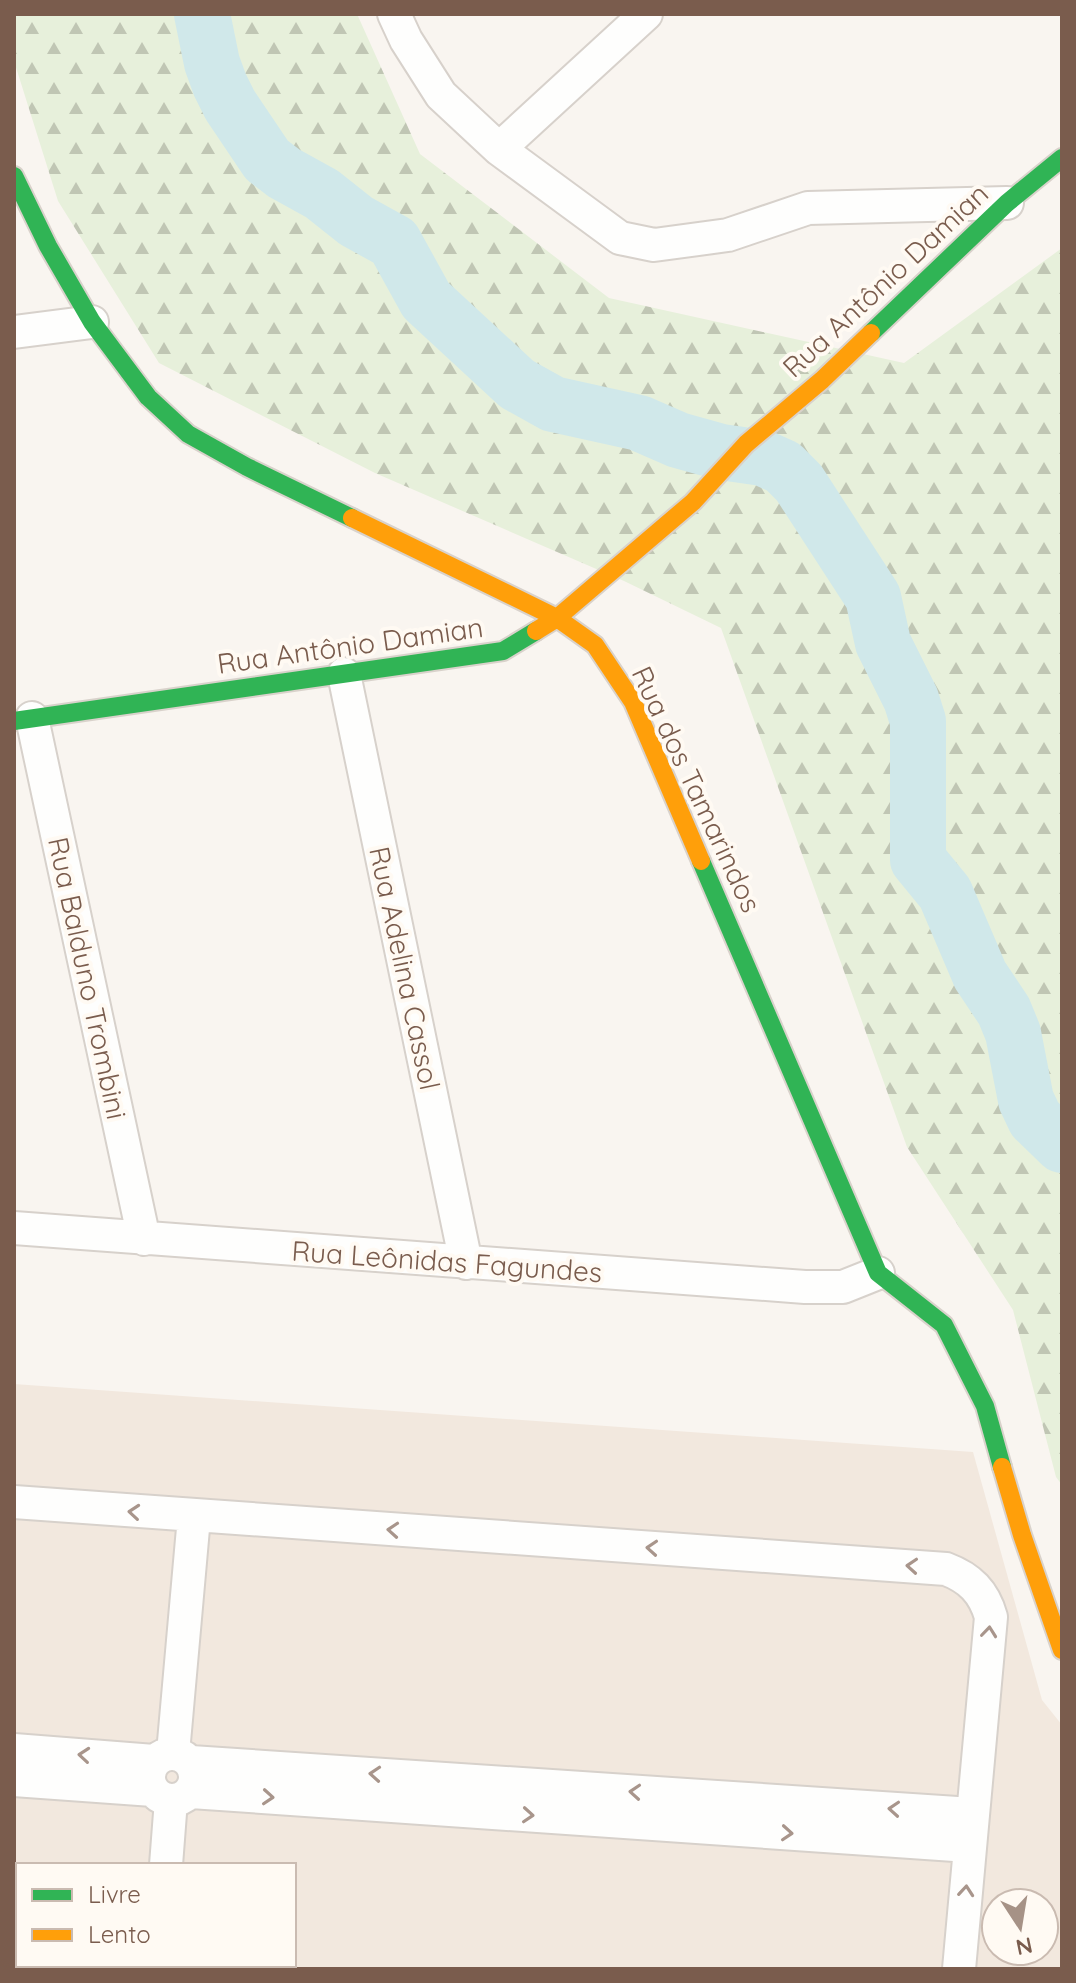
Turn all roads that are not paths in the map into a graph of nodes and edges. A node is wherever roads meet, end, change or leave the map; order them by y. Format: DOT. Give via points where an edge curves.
graph roads {
  1 [pos="394,14"];
  2 [pos="646,14"];
  3 [pos="499,149"];
  4 [pos="1062,158"];
  5 [pos="14,176"];
  6 [pos="1007,203"];
  7 [pos="92,322"];
  8 [pos="14,332"];
  9 [pos="557,618"];
  10 [pos="344,674"];
  11 [pos="23,719"];
  12 [pos="14,1228"];
  13 [pos="144,1239"];
  14 [pos="466,1263"];
  15 [pos="878,1273"];
  16 [pos="14,1502"];
  17 [pos="194,1517"];
  18 [pos="1062,1650"];
  19 [pos="14,1750"];
  20 [pos="172,1777"];
  21 [pos="14,1780"];
  22 [pos="970,1830"];
  23 [pos="166,1863"];
  24 [pos="959,1969"];
  1 -- 3 [label="street" via="441,95"];
  2 -- 3 [label="street"];
  3 -- 6 [label="street" via="620,238 654,245 728,235 808,208"];
  4 -- 6 [label="street, Rua Antônio Damian"];
  5 -- 7 [label="street, Rua dos Tamarindos"];
  6 -- 9 [label="street, Rua Antônio Damian" via="822,380 746,444 693,502"];
  7 -- 8 [label="street"];
  7 -- 9 [label="street, Rua dos Tamarindos" via="148,397 188,434"];
  9 -- 10 [label="street, Rua Antônio Damian" via="503,651"];
  9 -- 15 [label="street, Rua dos Tamarindos" via="595,645 633,702"];
  10 -- 11 [label="street, Rua Antônio Damian"];
  10 -- 14 [label="street, Rua Adelina Cassol"];
  11 -- 13 [label="street, Rua Balduno Trombini"];
  12 -- 13 [label="street, Rua Leônidas Fagundes"];
  13 -- 14 [label="street, Rua Leônidas Fagundes"];
  14 -- 15 [label="street, Rua Leônidas Fagundes" via="805,1287 843,1287"];
  15 -- 18 [label="street, Rua dos Tamarindos" via="944,1325 985,1406"];
  17 -- 16 [label="street, one-way"];
  17 -- 20 [label="street"];
  22 -- 17 [label="street, one-way" via="991,1617 981,1593 960,1574 930,1567"];
  20 -- 19 [label="street, one-way"];
  20 -- 21 [label="street"];
  20 -- 22 [label="street"];
  20 -- 23 [label="street"];
  24 -- 22 [label="street, one-way"];
}
